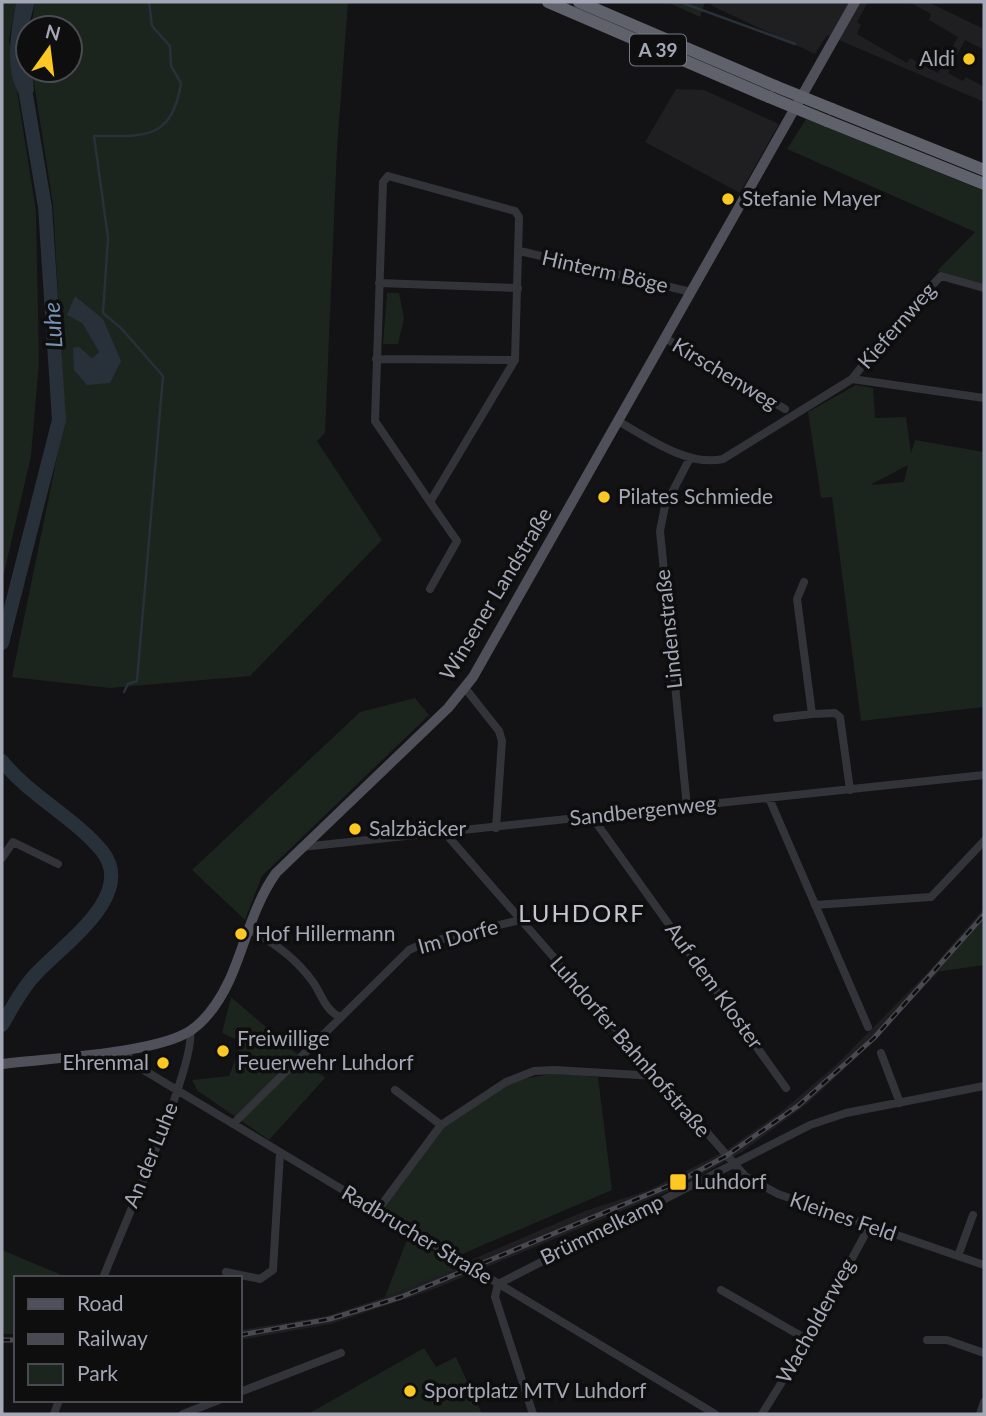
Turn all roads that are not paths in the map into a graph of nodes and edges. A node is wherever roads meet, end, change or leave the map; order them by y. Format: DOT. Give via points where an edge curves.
graph roads {
  1 [pos="548,2"];
  2 [pos="579,2"];
  3 [pos="855,2"];
  4 [pos="772,92"];
  5 [pos="830,115"];
  6 [pos="984,170"];
  7 [pos="984,184"];
  8 [pos="520,251"];
  9 [pos="379,284"];
  10 [pos="519,288"];
  11 [pos="984,288"];
  12 [pos="691,292"];
  13 [pos="665,338"];
  14 [pos="376,359"];
  15 [pos="515,360"];
  16 [pos="852,379"];
  17 [pos="984,398"];
  18 [pos="785,409"];
  19 [pos="618,421"];
  20 [pos="690,458"];
  21 [pos="430,502"];
  22 [pos="804,582"];
  23 [pos="430,589"];
  24 [pos="465,688"];
  25 [pos="812,714"];
  26 [pos="777,718"];
  27 [pos="984,775"];
  28 [pos="850,790"];
  29 [pos="769,798"];
  30 [pos="687,807"];
  31 [pos="593,817"];
  32 [pos="496,828"];
  33 [pos="445,832"];
  34 [pos="984,841"];
  35 [pos="302,847"];
  36 [pos="2,858"];
  37 [pos="58,864"];
  38 [pos="815,905"];
  39 [pos="520,920"];
  40 [pos="250,930"];
  41 [pos="340,1017"];
  42 [pos="868,1027"];
  43 [pos="190,1031"];
  44 [pos="127,1049"];
  45 [pos="881,1053"];
  46 [pos="2,1064"];
  47 [pos="656,1076"];
  48 [pos="984,1086"];
  49 [pos="786,1088"];
  50 [pos="395,1090"];
  51 [pos="177,1091"];
  52 [pos="900,1103"];
  53 [pos="233,1124"];
  54 [pos="441,1125"];
  55 [pos="280,1153"];
  56 [pos="734,1165"];
  57 [pos="377,1211"];
  58 [pos="973,1215"];
  59 [pos="869,1227"];
  60 [pos="958,1256"];
  61 [pos="984,1265"];
  62 [pos="226,1272"];
  63 [pos="104,1276"];
  64 [pos="498,1284"];
  65 [pos="721,1290"];
  66 [pos="808,1340"];
  67 [pos="927,1340"];
  68 [pos="341,1353"];
  69 [pos="984,1353"];
  70 [pos="242,1391"];
  71 [pos="214,1402"];
  72 [pos="984,1402"];
  73 [pos="183,1414"];
  74 [pos="533,1414"];
  75 [pos="715,1414"];
  76 [pos="762,1414"];
  77 [pos="980,1414"];
  1 -- 4 [label="highway, A 39"];
  2 -- 4 [label="highway, A 39"];
  3 -- 12 [label="main road, Winsener Landstraße"];
  4 -- 5 [label="highway, A 39, bridge"];
  5 -- 6 [label="highway, A 39"];
  5 -- 7 [label="highway, A 39"];
  8 -- 9 [label="street" via="515,211 388,176 383,182"];
  8 -- 10 [label="street"];
  8 -- 12 [label="street, Hinterm Böge"];
  9 -- 10 [label="street"];
  9 -- 14 [label="street"];
  10 -- 15 [label="street"];
  11 -- 16 [label="street, Kiefernweg" via="941,276"];
  12 -- 13 [label="main road, Winsener Landstraße"];
  13 -- 18 [label="street, Kirschenweg"];
  13 -- 19 [label="main road, Winsener Landstraße"];
  14 -- 15 [label="street"];
  14 -- 21 [label="street" via="378,427"];
  15 -- 21 [label="street"];
  16 -- 17 [label="street"];
  16 -- 20 [label="street" via="723,459"];
  19 -- 20 [label="street"];
  19 -- 24 [label="main road, Winsener Landstraße"];
  20 -- 30 [label="street, Lindenstraße" via="665,506 660,531"];
  21 -- 23 [label="street" via="457,541"];
  22 -- 25 [label="street" via="797,599"];
  24 -- 32 [label="street" via="502,741"];
  24 -- 35 [label="main road, Winsener Landstraße"];
  25 -- 26 [label="street"];
  25 -- 28 [label="street" via="840,717"];
  27 -- 28 [label="street, Sandbergenweg"];
  28 -- 29 [label="street, Sandbergenweg"];
  29 -- 30 [label="street, Sandbergenweg"];
  29 -- 38 [label="street"];
  30 -- 31 [label="street, Sandbergenweg"];
  31 -- 32 [label="street, Sandbergenweg"];
  31 -- 49 [label="street, Auf dem Kloster"];
  32 -- 33 [label="street, Sandbergenweg"];
  33 -- 35 [label="street, Sandbergenweg"];
  33 -- 39 [label="street, Luhdorfer Bahnhofstraße"];
  34 -- 38 [label="street" via="931,897"];
  35 -- 40 [label="main road, Winsener Landstraße" via="268,885"];
  36 -- 37 [label="street" via="13,842"];
  38 -- 42 [label="street"];
  39 -- 41 [label="street, Im Dorfe" via="410,950"];
  39 -- 47 [label="street, Luhdorfer Bahnhofstraße"];
  40 -- 41 [label="street" via="283,950 329,1010"];
  40 -- 43 [label="main road, Winsener Landstraße" via="223,993"];
  41 -- 53 [label="street, Im Dorfe"];
  43 -- 44 [label="main road, Winsener Landstraße" via="158,1044"];
  43 -- 51 [label="street, An der Luhe" via="190,1052"];
  44 -- 46 [label="main road, Winsener Landstraße"];
  44 -- 51 [label="street, Radbrucher Straße" via="137,1066"];
  45 -- 52 [label="street"];
  47 -- 54 [label="street" via="534,1071 489,1091"];
  47 -- 56 [label="street, Luhdorfer Bahnhofstraße"];
  48 -- 52 [label="street, Brümmelkamp"];
  50 -- 54 [label="street"];
  51 -- 53 [label="street, Radbrucher Straße"];
  51 -- 63 [label="street, An der Luhe"];
  52 -- 56 [label="street, Brümmelkamp" via="810,1125"];
  53 -- 55 [label="street, Radbrucher Straße"];
  54 -- 57 [label="street"];
  55 -- 57 [label="street, Radbrucher Straße"];
  55 -- 62 [label="street" via="273,1270 260,1279"];
  56 -- 59 [label="street, Kleines Feld" via="761,1186"];
  56 -- 64 [label="street, Brümmelkamp"];
  57 -- 64 [label="street, Radbrucher Straße"];
  58 -- 60 [label="street"];
  59 -- 60 [label="street, Kleines Feld"];
  59 -- 66 [label="street, Wacholderweg"];
  60 -- 61 [label="street, Kleines Feld"];
  64 -- 74 [label="street" via="495,1297"];
  64 -- 75 [label="street, Radbrucher Straße"];
  65 -- 66 [label="street"];
  66 -- 76 [label="street, Wacholderweg"];
  67 -- 69 [label="street" via="947,1340"];
  68 -- 70 [label="street"];
  71 -- 73 [label="street"];
  72 -- 77 [label="street"];
}
